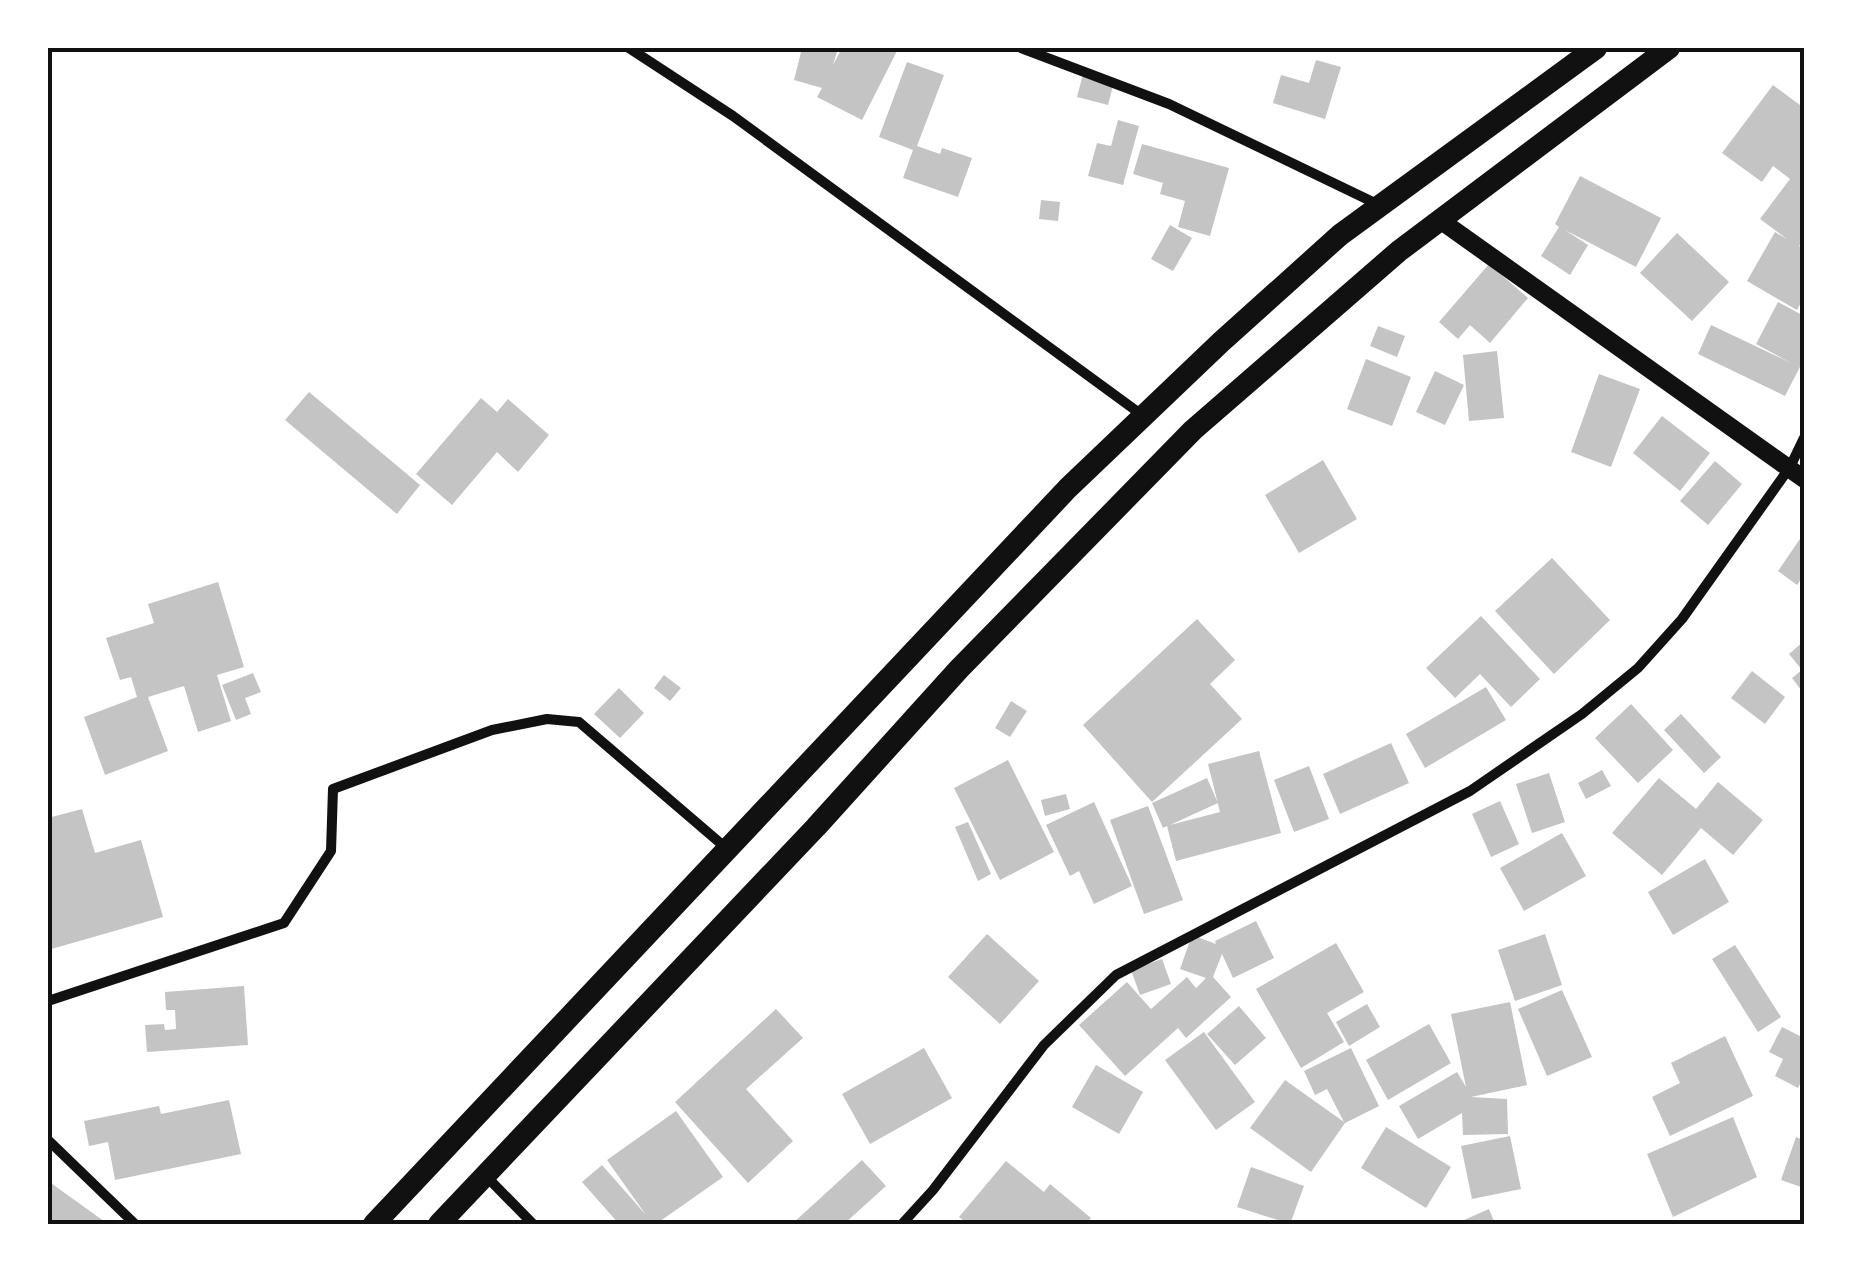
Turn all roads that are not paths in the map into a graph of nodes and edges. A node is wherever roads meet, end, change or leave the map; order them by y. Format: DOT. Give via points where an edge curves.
graph roads {
  1 [pos="628,48"];
  2 [pos="1021,48"];
  3 [pos="1596,48"];
  4 [pos="1669,48"];
  5 [pos="1380,206"];
  6 [pos="1440,220"];
  7 [pos="1143,416"];
  8 [pos="1804,438"];
  9 [pos="1797,473"];
  10 [pos="728,850"];
  11 [pos="48,1001"];
  12 [pos="48,1140"];
  13 [pos="484,1175"];
  14 [pos="136,1224"];
  15 [pos="374,1224"];
  16 [pos="439,1224"];
  17 [pos="533,1224"];
  18 [pos="902,1224"];
  1 -- 7 [label="street" via="733,116"];
  2 -- 5 [label="street" via="1168,104"];
  3 -- 5 [label="main road"];
  4 -- 6 [label="main road"];
  5 -- 7 [label="main road" via="1327,246"];
  6 -- 9 [label="street"];
  6 -- 13 [label="main road" via="1193,430"];
  7 -- 10 [label="main road"];
  8 -- 9 [label="street"];
  9 -- 18 [label="street" via="1638,668 1582,714 1470,791 1116,975 1044,1045"];
  10 -- 11 [label="street" via="579,722 546,719 492,730 333,790 331,851 284,924"];
  10 -- 15 [label="main road"];
  12 -- 14 [label="street"];
  13 -- 16 [label="main road"];
  13 -- 17 [label="street"];
}
